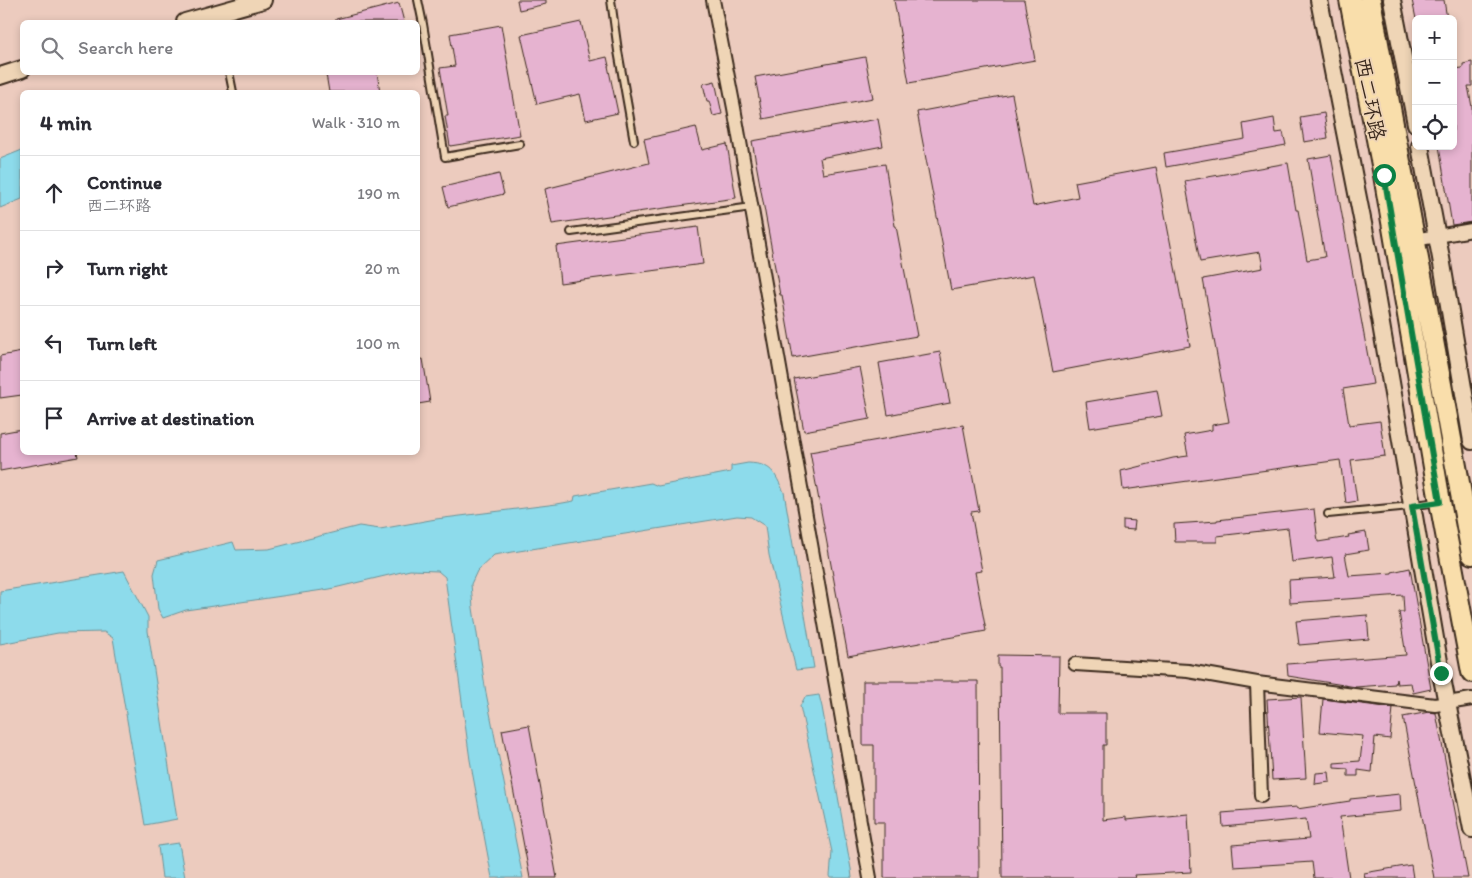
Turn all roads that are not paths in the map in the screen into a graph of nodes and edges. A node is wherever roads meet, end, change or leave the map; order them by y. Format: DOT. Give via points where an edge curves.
graph roads {
  1 [pos="263,0"];
  2 [pos="418,0"];
  3 [pos="612,0"];
  4 [pos="713,0"];
  5 [pos="1320,0"];
  6 [pos="1350,0"];
  7 [pos="1370,0"];
  8 [pos="1392,0"];
  9 [pos="218,18"];
  10 [pos="202,20"];
  11 [pos="20,70"];
  12 [pos="230,75"];
  13 [pos="0,76"];
  14 [pos="233,90"];
  15 [pos="1412,105"];
  16 [pos="634,141"];
  17 [pos="520,144"];
  18 [pos="1421,150"];
  19 [pos="752,207"];
  20 [pos="1472,230"];
  21 [pos="571,232"];
  22 [pos="1437,236"];
  23 [pos="1414,240"];
  24 [pos="1472,441"];
  25 [pos="1440,502"];
  26 [pos="1412,506"];
  27 [pos="1328,514"];
  28 [pos="1472,554"];
  29 [pos="1075,664"];
  30 [pos="1472,672"];
  31 [pos="1257,683"];
  32 [pos="1472,699"];
  33 [pos="1447,703"];
  34 [pos="1261,796"];
  35 [pos="1472,829"];
  36 [pos="870,878"];
  1 -- 9 [label="street"];
  2 -- 17 [label="lane" via="445,157"];
  3 -- 16 [label="lane"];
  4 -- 19 [label="street"];
  5 -- 26 [label="street" via="1368,249"];
  6 -- 25 [label="main road, 西二环路" via="1386,184"];
  7 -- 23 [label="main road, 西二环路"];
  8 -- 15 [label="street"];
  9 -- 10 [label="street"];
  11 -- 13 [label="street"];
  12 -- 14 [label="lane"];
  18 -- 22 [label="street"];
  19 -- 21 [label="lane"];
  19 -- 36 [label="street"];
  20 -- 22 [label="street"];
  22 -- 23 [label="street"];
  22 -- 24 [label="street"];
  23 -- 28 [label="main road, 西二环路"];
  25 -- 26 [label="lane"];
  25 -- 30 [label="main road, 西二环路"];
  26 -- 27 [label="lane"];
  26 -- 33 [label="street"];
  29 -- 31 [label="street" via="1188,671"];
  31 -- 33 [label="street" via="1435,705"];
  31 -- 34 [label="street"];
  32 -- 33 [label="street"];
  33 -- 35 [label="street"];
}
